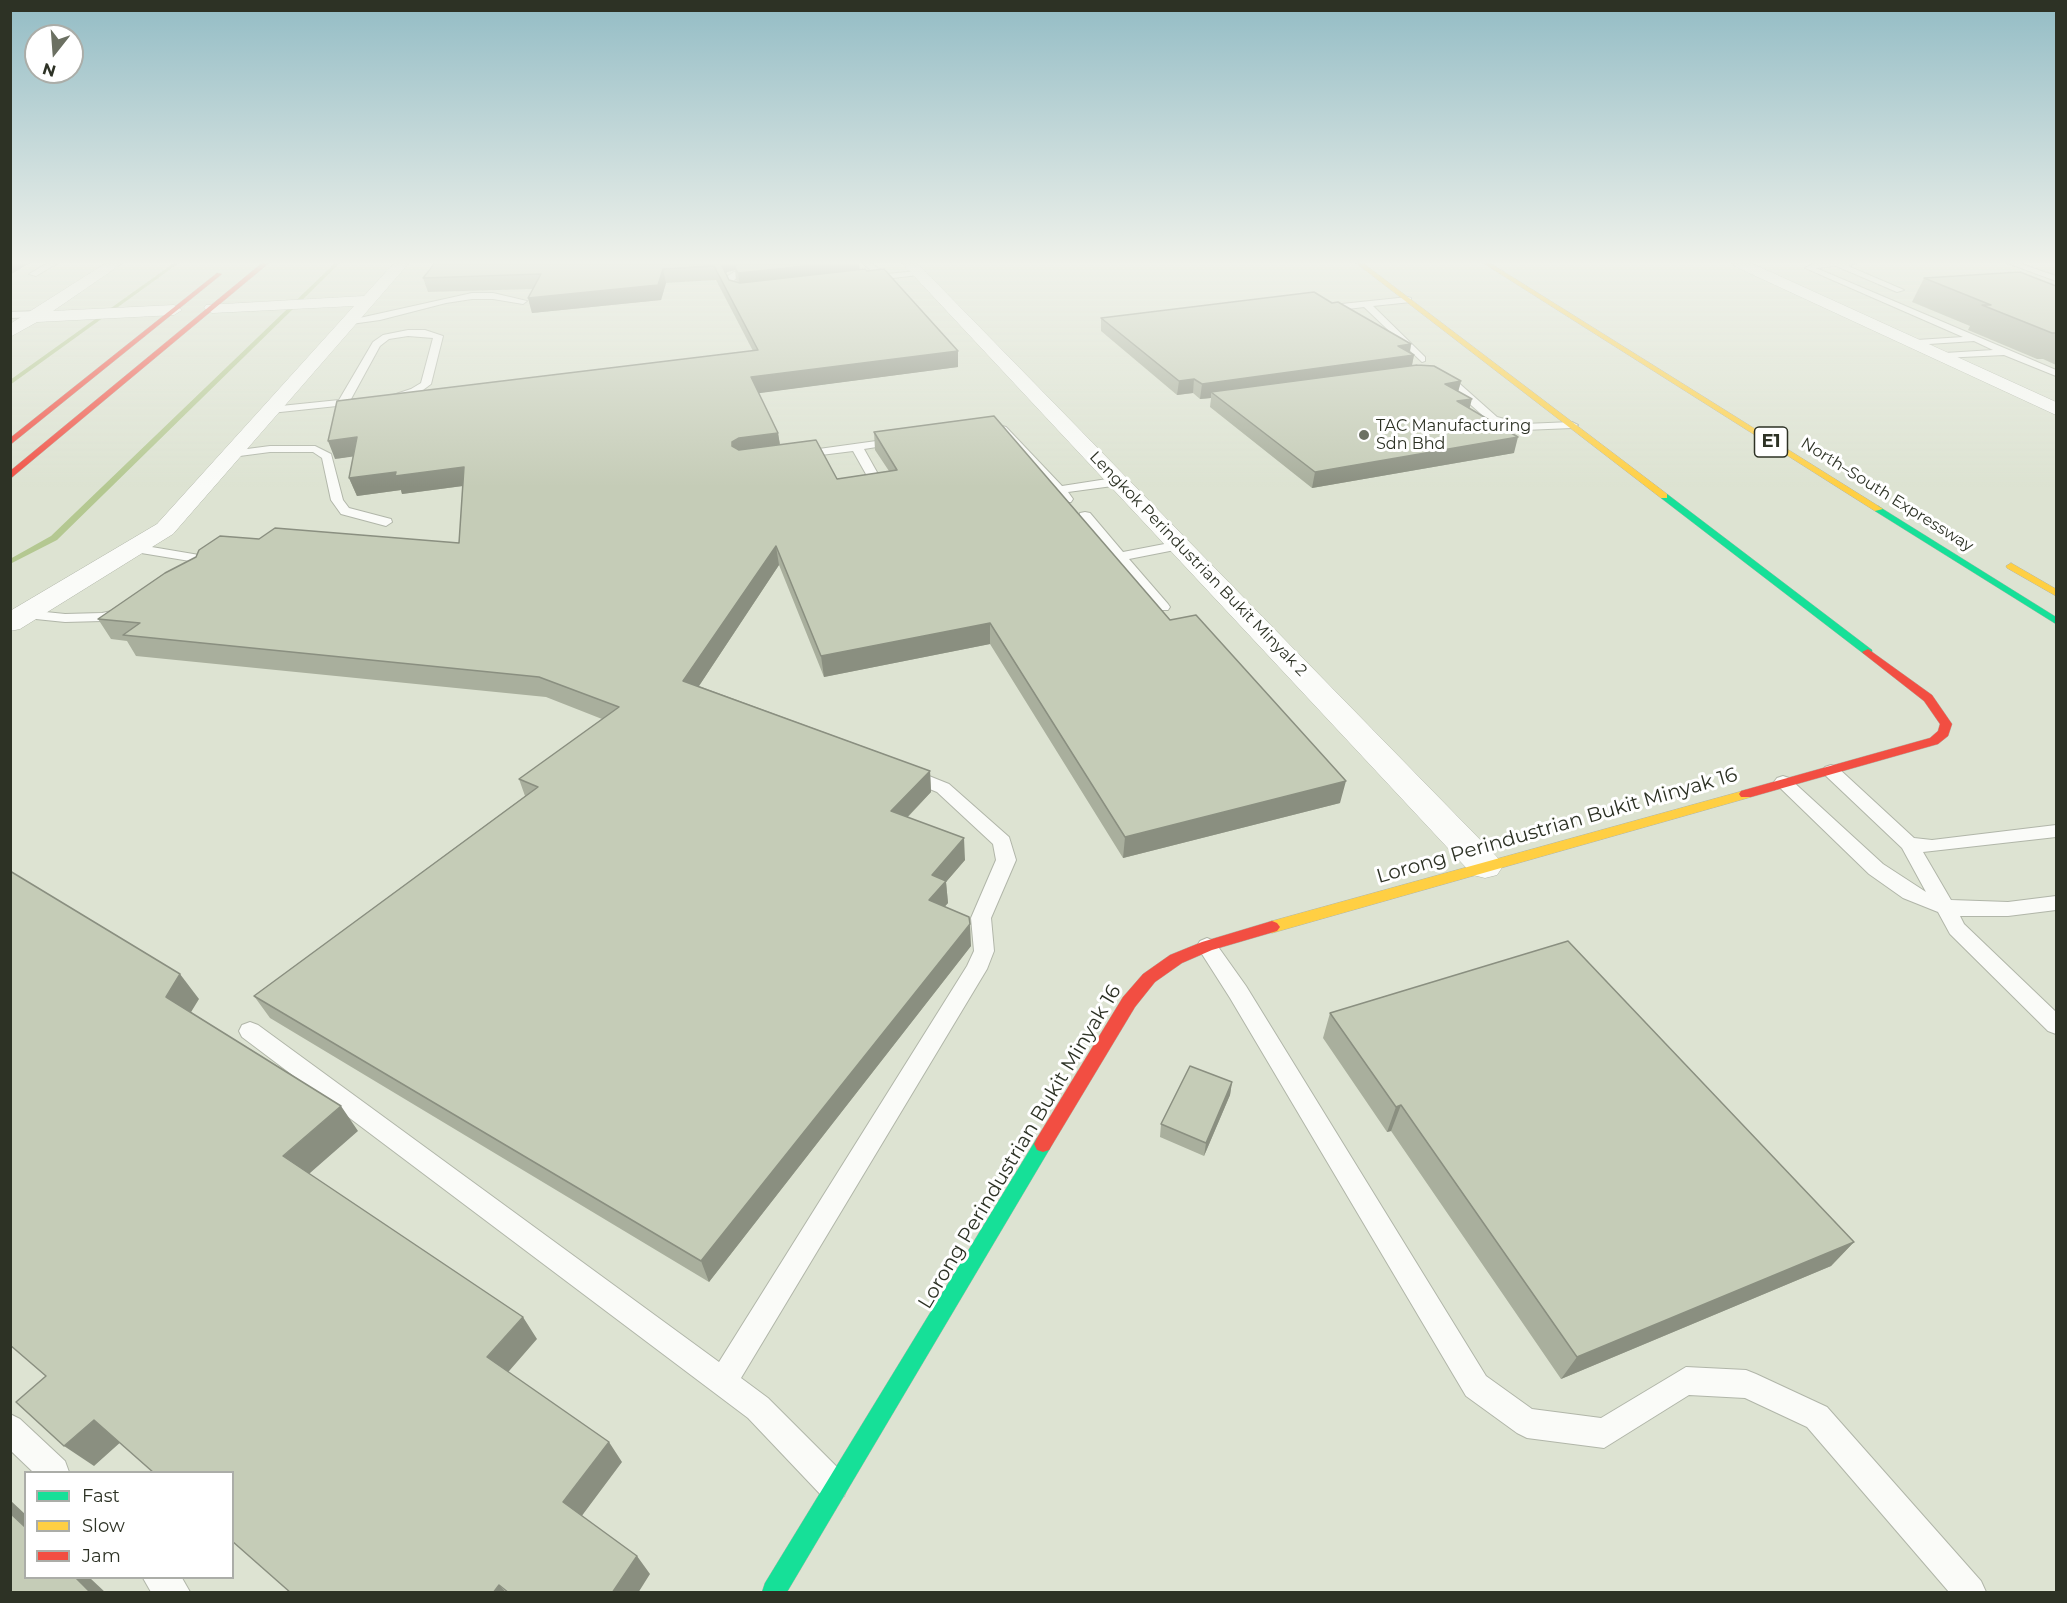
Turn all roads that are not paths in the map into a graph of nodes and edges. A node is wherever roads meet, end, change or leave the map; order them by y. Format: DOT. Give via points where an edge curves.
graph roads {
  1 [pos="140,338"];
  2 [pos="177,338"];
  3 [pos="331,338"];
  4 [pos="385,338"];
  5 [pos="438,338"];
  6 [pos="982,338"];
  7 [pos="1400,338"];
  8 [pos="1458,338"];
  9 [pos="1605,338"];
  10 [pos="1905,338"];
  11 [pos="1974,338"];
  12 [pos="1977,339"];
  13 [pos="1917,343"];
  14 [pos="2006,351"];
  15 [pos="1945,356"];
  16 [pos="1422,359"];
  17 [pos="2056,373"];
  18 [pos="1423,375"];
  19 [pos="343,403"];
  20 [pos="2056,409"];
  21 [pos="271,410"];
  22 [pos="1572,425"];
  23 [pos="992,427"];
  24 [pos="916,438"];
  25 [pos="10,443"];
  26 [pos="857,447"];
  27 [pos="232,454"];
  28 [pos="788,456"];
  29 [pos="10,476"];
  30 [pos="1120,481"];
  31 [pos="877,483"];
  32 [pos="1085,516"];
  33 [pos="386,522"];
  34 [pos="1180,545"];
  35 [pos="134,548"];
  36 [pos="1121,557"];
  37 [pos="1997,557"];
  38 [pos="186,579"];
  39 [pos="2056,593"];
  40 [pos="139,605"];
  41 [pos="1163,607"];
  42 [pos="18,619"];
  43 [pos="2056,621"];
  44 [pos="890,766"];
  45 [pos="1831,771"];
  46 [pos="1783,782"];
  47 [pos="2056,831"];
  48 [pos="1909,844"];
  49 [pos="1485,866"];
  50 [pos="2056,903"];
  51 [pos="1944,907"];
  52 [pos="1207,946"];
  53 [pos="2056,1025"];
  54 [pos="250,1030"];
  55 [pos="722,1383"];
  56 [pos="10,1429"];
  57 [pos="52,1471"];
  58 [pos="836,1488"];
  59 [pos="160,1579"];
  60 [pos="174,1593"];
  61 [pos="774,1593"];
  62 [pos="1970,1593"];
  1 -- 25 [label="main road"];
  2 -- 29 [label="main road"];
  3 -- 21 [label="street"];
  4 -- 19 [label="lane" via="376,344"];
  5 -- 19 [label="lane" via="426,384 395,398"];
  6 -- 30 [label="street, Lengkok Perindustrian Bukit Minyak 2"];
  7 -- 16 [label="lane"];
  8 -- 22 [label="main road, Lorong Perindustrian Bukit Minyak 16"];
  9 -- 43 [label="main road, North–South Expressway / E1"];
  10 -- 13 [label="street"];
  11 -- 12 [label="lane"];
  12 -- 13 [label="lane"];
  12 -- 14 [label="lane"];
  13 -- 15 [label="street"];
  14 -- 15 [label="lane"];
  14 -- 17 [label="lane"];
  15 -- 20 [label="street"];
  18 -- 22 [label="lane" via="1448,379 1494,419 1509,425"];
  19 -- 21 [label="lane"];
  21 -- 27 [label="street"];
  22 -- 45 [label="main road, Lorong Perindustrian Bukit Minyak 16" via="1928,698 1946,724 1944,733 1934,741"];
  23 -- 30 [label="lane" via="1006,431 1063,494"];
  24 -- 26 [label="lane"];
  26 -- 28 [label="lane"];
  26 -- 31 [label="lane"];
  27 -- 33 [label="lane" via="315,449 327,456 337,500 345,511"];
  27 -- 35 [label="street" via="165,529"];
  30 -- 34 [label="street, Lengkok Perindustrian Bukit Minyak 2"];
  32 -- 36 [label="lane"];
  34 -- 36 [label="lane"];
  34 -- 49 [label="street, Lengkok Perindustrian Bukit Minyak 2"];
  35 -- 38 [label="lane" via="200,559 200,571"];
  35 -- 42 [label="street"];
  36 -- 41 [label="lane"];
  37 -- 39 [label="main road, North–South Expressway"];
  40 -- 42 [label="lane" via="102,618"];
  44 -- 55 [label="lane" via="943,788 1002,842 1006,860 981,918 984,951"];
  45 -- 46 [label="main road, Lorong Perindustrian Bukit Minyak 16"];
  45 -- 48 [label="lane"];
  46 -- 49 [label="main road, Lorong Perindustrian Bukit Minyak 16"];
  46 -- 51 [label="lane" via="1876,868 1910,893"];
  47 -- 48 [label="lane" via="1932,846"];
  48 -- 51 [label="lane"];
  49 -- 52 [label="main road, Lorong Perindustrian Bukit Minyak 16"];
  50 -- 51 [label="lane" via="2008,909"];
  51 -- 53 [label="lane" via="1957,929"];
  52 -- 58 [label="main road, Lorong Perindustrian Bukit Minyak 16" via="1176,959 1149,978 1129,1002"];
  52 -- 62 [label="lane" via="1476,1386 1527,1423 1604,1433 1686,1381 1746,1384 1817,1417"];
  54 -- 55 [label="lane"];
  55 -- 58 [label="lane" via="758,1408"];
  56 -- 57 [label="lane"];
  58 -- 61 [label="main road, Lorong Perindustrian Bukit Minyak 16"];
  59 -- 60 [label="lane"];
}
